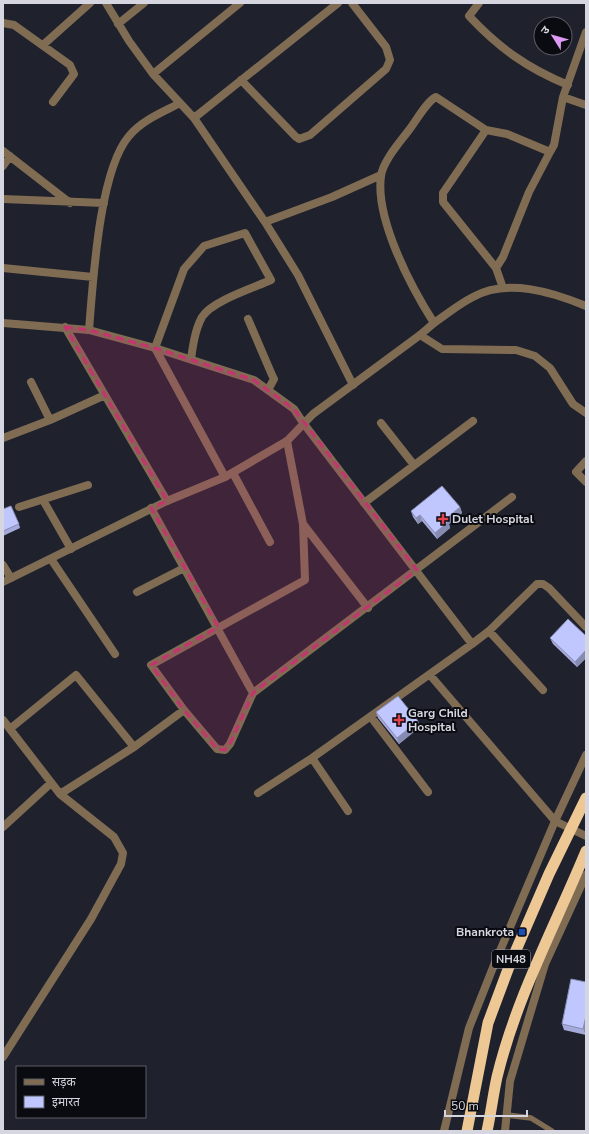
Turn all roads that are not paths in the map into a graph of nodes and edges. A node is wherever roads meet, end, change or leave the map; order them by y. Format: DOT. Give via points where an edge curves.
graph roads {
  1 [pos="90,3"];
  2 [pos="106,3"];
  3 [pos="144,3"];
  4 [pos="240,3"];
  5 [pos="338,3"];
  6 [pos="352,3"];
  7 [pos="479,3"];
  8 [pos="3,23"];
  9 [pos="118,24"];
  10 [pos="586,32"];
  11 [pos="43,45"];
  12 [pos="153,74"];
  13 [pos="241,80"];
  14 [pos="568,85"];
  15 [pos="563,97"];
  16 [pos="53,102"];
  17 [pos="180,103"];
  18 [pos="586,105"];
  19 [pos="194,118"];
  20 [pos="486,130"];
  21 [pos="3,151"];
  22 [pos="550,152"];
  23 [pos="10,156"];
  24 [pos="3,166"];
  25 [pos="381,175"];
  26 [pos="3,199"];
  27 [pos="70,203"];
  28 [pos="104,203"];
  29 [pos="265,222"];
  30 [pos="3,268"];
  31 [pos="496,268"];
  32 [pos="93,277"];
  33 [pos="502,288"];
  34 [pos="586,306"];
  35 [pos="248,319"];
  36 [pos="3,323"];
  37 [pos="434,323"];
  38 [pos="65,327"];
  39 [pos="89,330"];
  40 [pos="420,335"];
  41 [pos="156,348"];
  42 [pos="191,359"];
  43 [pos="31,382"];
  44 [pos="353,385"];
  45 [pos="268,390"];
  46 [pos="105,395"];
  47 [pos="586,413"];
  48 [pos="50,420"];
  49 [pos="473,421"];
  50 [pos="381,423"];
  51 [pos="304,424"];
  52 [pos="3,438"];
  53 [pos="287,441"];
  54 [pos="586,461"];
  55 [pos="414,465"];
  56 [pos="229,475"];
  57 [pos="586,482"];
  58 [pos="88,486"];
  59 [pos="512,497"];
  60 [pos="43,500"];
  61 [pos="166,501"];
  62 [pos="364,503"];
  63 [pos="19,508"];
  64 [pos="151,508"];
  65 [pos="303,524"];
  66 [pos="270,542"];
  67 [pos="71,549"];
  68 [pos="51,559"];
  69 [pos="3,566"];
  70 [pos="184,568"];
  71 [pos="417,570"];
  72 [pos="7,580"];
  73 [pos="137,592"];
  74 [pos="368,608"];
  75 [pos="218,627"];
  76 [pos="586,627"];
  77 [pos="489,631"];
  78 [pos="472,644"];
  79 [pos="115,654"];
  80 [pos="430,675"];
  81 [pos="543,690"];
  82 [pos="253,693"];
  83 [pos="184,710"];
  84 [pos="371,717"];
  85 [pos="3,720"];
  86 [pos="11,728"];
  87 [pos="134,747"];
  88 [pos="586,755"];
  89 [pos="312,758"];
  90 [pos="51,783"];
  91 [pos="428,792"];
  92 [pos="258,793"];
  93 [pos="60,794"];
  94 [pos="586,798"];
  95 [pos="348,811"];
  96 [pos="555,821"];
  97 [pos="3,827"];
  98 [pos="586,836"];
  99 [pos="586,851"];
  100 [pos="586,875"];
  101 [pos="3,1057"];
  102 [pos="507,1116"];
  103 [pos="444,1131"];
  104 [pos="467,1131"];
  105 [pos="487,1131"];
  106 [pos="505,1131"];
  107 [pos="552,1131"];
  1 -- 11 [label="street"];
  2 -- 9 [label="street"];
  3 -- 9 [label="street"];
  4 -- 12 [label="street"];
  5 -- 13 [label="street"];
  6 -- 13 [label="street" via="386,47 390,60 386,69 310,135 299,139 296,137"];
  7 -- 14 [label="street" via="469,16 503,50 524,64"];
  8 -- 11 [label="street" via="14,25"];
  9 -- 12 [label="street"];
  10 -- 14 [label="street"];
  11 -- 16 [label="street" via="70,65 74,74"];
  12 -- 17 [label="street"];
  13 -- 19 [label="street"];
  14 -- 15 [label="street"];
  15 -- 18 [label="street"];
  15 -- 22 [label="street" via="554,145"];
  17 -- 19 [label="street"];
  17 -- 28 [label="street" via="144,122 129,135 118,153"];
  19 -- 29 [label="street"];
  20 -- 22 [label="street" via="507,134"];
  20 -- 25 [label="street" via="436,97 390,155"];
  20 -- 31 [label="street" via="443,193 443,202"];
  21 -- 23 [label="street"];
  22 -- 31 [label="street" via="529,192 503,257"];
  23 -- 24 [label="street"];
  23 -- 27 [label="street"];
  25 -- 29 [label="street"];
  25 -- 37 [label="street" via="382,205 399,259 418,298"];
  26 -- 27 [label="street"];
  27 -- 28 [label="street"];
  28 -- 32 [label="street"];
  29 -- 44 [label="street" via="298,275"];
  30 -- 32 [label="street"];
  31 -- 33 [label="street"];
  32 -- 39 [label="street"];
  33 -- 34 [label="street" via="541,291"];
  33 -- 37 [label="street" via="473,296"];
  35 -- 45 [label="street" via="274,379"];
  36 -- 38 [label="street"];
  37 -- 40 [label="street"];
  38 -- 39 [label="street"];
  38 -- 46 [label="street"];
  39 -- 41 [label="street"];
  40 -- 44 [label="street"];
  40 -- 47 [label="street" via="442,349 516,350 535,356 550,368 573,404"];
  41 -- 42 [label="street"];
  41 -- 42 [label="street" via="184,269 204,246 245,233 271,280 216,304 203,315 196,331"];
  41 -- 56 [label="street"];
  42 -- 45 [label="street" via="254,380"];
  43 -- 48 [label="street"];
  44 -- 51 [label="street"];
  45 -- 51 [label="street" via="294,409"];
  46 -- 48 [label="street"];
  46 -- 61 [label="street"];
  48 -- 52 [label="street"];
  49 -- 55 [label="street"];
  50 -- 55 [label="street"];
  51 -- 53 [label="street"];
  51 -- 62 [label="street"];
  53 -- 56 [label="street"];
  53 -- 65 [label="street"];
  54 -- 57 [label="street" via="576,472"];
  55 -- 62 [label="street"];
  56 -- 61 [label="street"];
  56 -- 66 [label="street"];
  58 -- 60 [label="street"];
  59 -- 71 [label="street"];
  60 -- 63 [label="street"];
  60 -- 67 [label="street"];
  61 -- 64 [label="street"];
  62 -- 71 [label="street"];
  64 -- 67 [label="street"];
  64 -- 70 [label="street"];
  65 -- 74 [label="street"];
  65 -- 75 [label="street" via="305,580"];
  67 -- 68 [label="street"];
  68 -- 72 [label="street"];
  68 -- 79 [label="street"];
  69 -- 72 [label="street"];
  70 -- 73 [label="street"];
  70 -- 75 [label="street"];
  71 -- 74 [label="street"];
  71 -- 78 [label="street"];
  74 -- 82 [label="street"];
  75 -- 82 [label="street"];
  75 -- 83 [label="street" via="151,664"];
  76 -- 77 [label="street" via="543,584 537,584"];
  77 -- 78 [label="street"];
  77 -- 81 [label="street"];
  78 -- 80 [label="street"];
  80 -- 84 [label="street"];
  80 -- 96 [label="street"];
  82 -- 83 [label="street" via="225,750 217,749"];
  83 -- 87 [label="street"];
  84 -- 89 [label="street"];
  84 -- 91 [label="street"];
  85 -- 86 [label="street"];
  86 -- 87 [label="street" via="76,675"];
  86 -- 90 [label="street"];
  87 -- 93 [label="street"];
  88 -- 96 [label="street"];
  89 -- 92 [label="street"];
  89 -- 95 [label="street"];
  90 -- 93 [label="street"];
  90 -- 97 [label="street"];
  93 -- 101 [label="street" via="114,837 123,853 121,864 91,919"];
  94 -- 104 [label="highway, NH48, bridge" via="549,874 488,1023"];
  96 -- 98 [label="street"];
  96 -- 103 [label="street" via="469,1028"];
  99 -- 105 [label="highway, NH48" via="521,1001 497,1078"];
  100 -- 102 [label="street" via="545,964 510,1081"];
  102 -- 106 [label="street"];
  102 -- 107 [label="lane" via="531,1118"];
}
